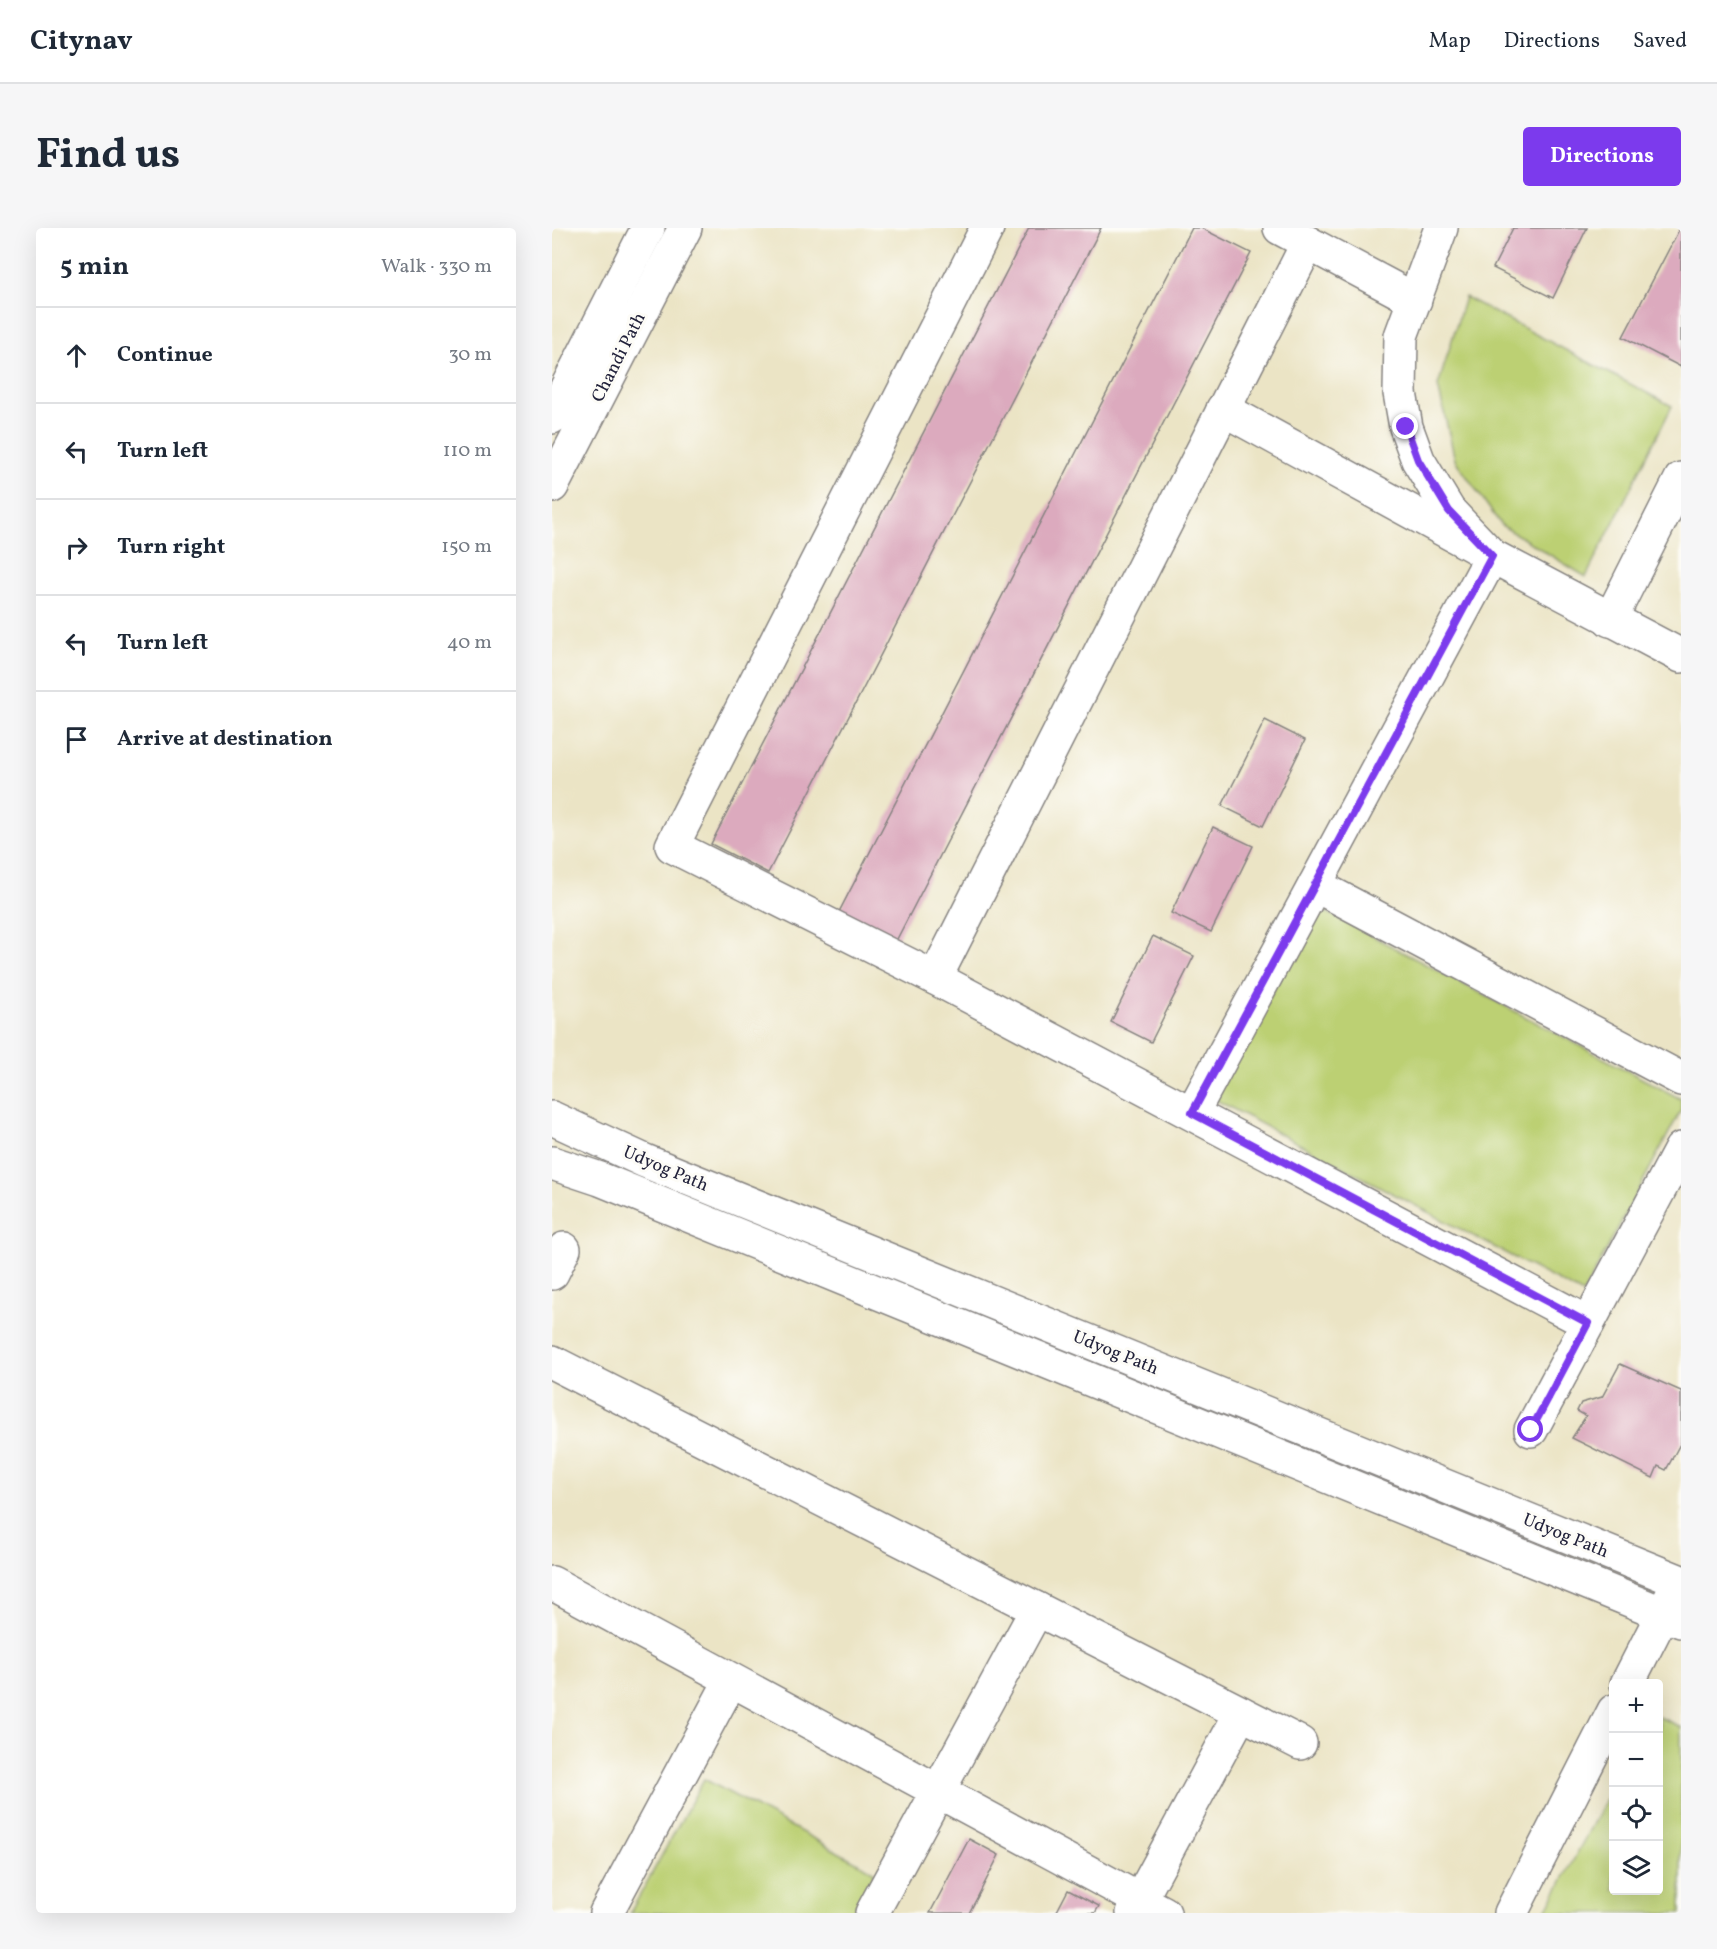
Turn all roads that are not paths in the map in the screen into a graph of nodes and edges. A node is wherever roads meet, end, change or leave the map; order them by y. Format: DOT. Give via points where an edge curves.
graph roads {
  1 [pos="648,228"];
  2 [pos="685,228"];
  3 [pos="987,228"];
  4 [pos="1280,228"];
  5 [pos="1441,228"];
  6 [pos="1308,243"];
  7 [pos="1415,300"];
  8 [pos="1223,409"];
  9 [pos="552,417"];
  10 [pos="1681,478"];
  11 [pos="552,486"];
  12 [pos="1492,556"];
  13 [pos="1610,620"];
  14 [pos="1681,656"];
  15 [pos="1315,885"];
  16 [pos="935,978"];
  17 [pos="1681,1079"];
  18 [pos="1192,1113"];
  19 [pos="552,1118"];
  20 [pos="1681,1149"];
  21 [pos="552,1163"];
  22 [pos="1588,1323"];
  23 [pos="552,1362"];
  24 [pos="1531,1430"];
  25 [pos="1680,1582"];
  26 [pos="556,1596"];
  27 [pos="1037,1609"];
  28 [pos="1672,1617"];
  29 [pos="1630,1679"];
  30 [pos="731,1680"];
  31 [pos="1241,1713"];
  32 [pos="1609,1721"];
  33 [pos="1300,1743"];
  34 [pos="938,1791"];
  35 [pos="1146,1908"];
  36 [pos="606,1913"];
  37 [pos="872,1913"];
  38 [pos="1511,1913"];
  1 -- 9 [label="street, Chandi Path"];
  2 -- 11 [label="street, Chandi Path"];
  3 -- 16 [label="street" via="672,846"];
  4 -- 6 [label="street"];
  5 -- 7 [label="street"];
  6 -- 7 [label="street"];
  6 -- 8 [label="street"];
  7 -- 12 [label="street" via="1401,336 1400,393 1406,427 1418,460 1449,511"];
  8 -- 12 [label="street"];
  8 -- 16 [label="street"];
  10 -- 13 [label="street"];
  12 -- 13 [label="street"];
  12 -- 15 [label="street"];
  13 -- 14 [label="street"];
  15 -- 17 [label="street"];
  15 -- 18 [label="street"];
  16 -- 18 [label="street"];
  18 -- 22 [label="street"];
  19 -- 25 [label="street, Udyog Path" via="645,1161"];
  20 -- 22 [label="street"];
  21 -- 28 [label="street, Udyog Path"];
  22 -- 24 [label="street"];
  23 -- 27 [label="street"];
  25 -- 28 [label="street"];
  26 -- 30 [label="street"];
  27 -- 31 [label="street"];
  27 -- 34 [label="street"];
  28 -- 29 [label="street"];
  30 -- 34 [label="street"];
  30 -- 36 [label="street"];
  31 -- 33 [label="street"];
  31 -- 35 [label="street"];
  32 -- 38 [label="street"];
  34 -- 35 [label="street"];
  34 -- 37 [label="street"];
}
